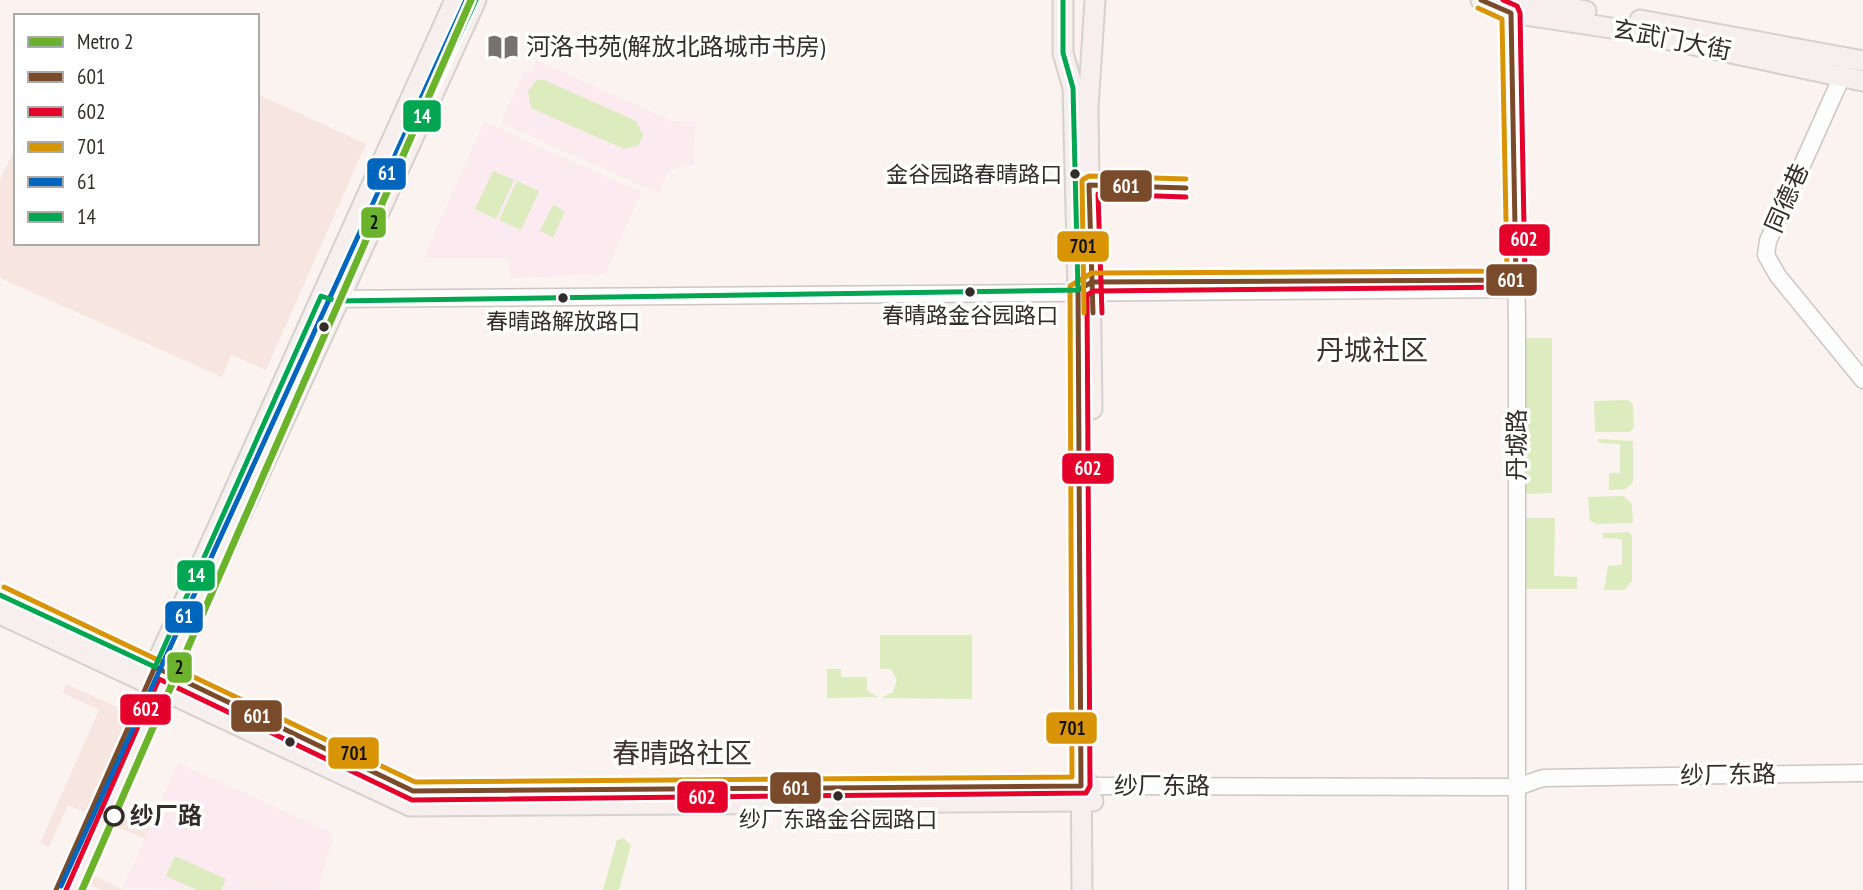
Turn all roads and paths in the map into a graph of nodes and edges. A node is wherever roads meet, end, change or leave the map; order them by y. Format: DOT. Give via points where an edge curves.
graph roads {
  1 [pos="454,0"];
  2 [pos="475,0"];
  3 [pos="1063,0"];
  4 [pos="1095,0"];
  5 [pos="1481,0"];
  6 [pos="1515,4"];
  7 [pos="1863,61"];
  8 [pos="1843,74"];
  9 [pos="1863,80"];
  10 [pos="1516,284"];
  11 [pos="1088,289"];
  12 [pos="328,299"];
  13 [pos="1863,380"];
  14 [pos="0,595"];
  15 [pos="0,614"];
  16 [pos="157,678"];
  17 [pos="1863,773"];
  18 [pos="1517,787"];
  19 [pos="1087,794"];
  20 [pos="57,890"];
  21 [pos="69,890"];
  22 [pos="1082,890"];
  23 [pos="1092,890"];
  24 [pos="1517,890"];
  1 -- 12 [label="main road"];
  2 -- 12 [label="main road"];
  3 -- 11 [label="main road" via="1063,52 1073,88"];
  4 -- 11 [label="main road" via="1088,108"];
  5 -- 6 [label="main road, 玄武门大街"];
  6 -- 7 [label="main road, 玄武门大街"];
  6 -- 8 [label="main road, 玄武门大街"];
  6 -- 10 [label="street, 丹城路"];
  8 -- 9 [label="main road, 玄武门大街"];
  8 -- 13 [label="street, 同德巷" via="1768,241 1766,255 1777,276"];
  10 -- 11 [label="street"];
  10 -- 18 [label="street, 丹城路"];
  11 -- 12 [label="street"];
  11 -- 19 [label="main road"];
  12 -- 16 [label="main road"];
  14 -- 16 [label="main road, 纱厂东路"];
  15 -- 16 [label="main road, 纱厂东路"];
  16 -- 19 [label="main road, 纱厂东路" via="413,791"];
  16 -- 20 [label="main road"];
  16 -- 21 [label="main road"];
  17 -- 18 [label="street, 纱厂东路" via="1543,778"];
  18 -- 19 [label="street, 纱厂东路"];
  18 -- 24 [label="street, 丹城路"];
  19 -- 22 [label="main road"];
  19 -- 23 [label="main road"];
}
